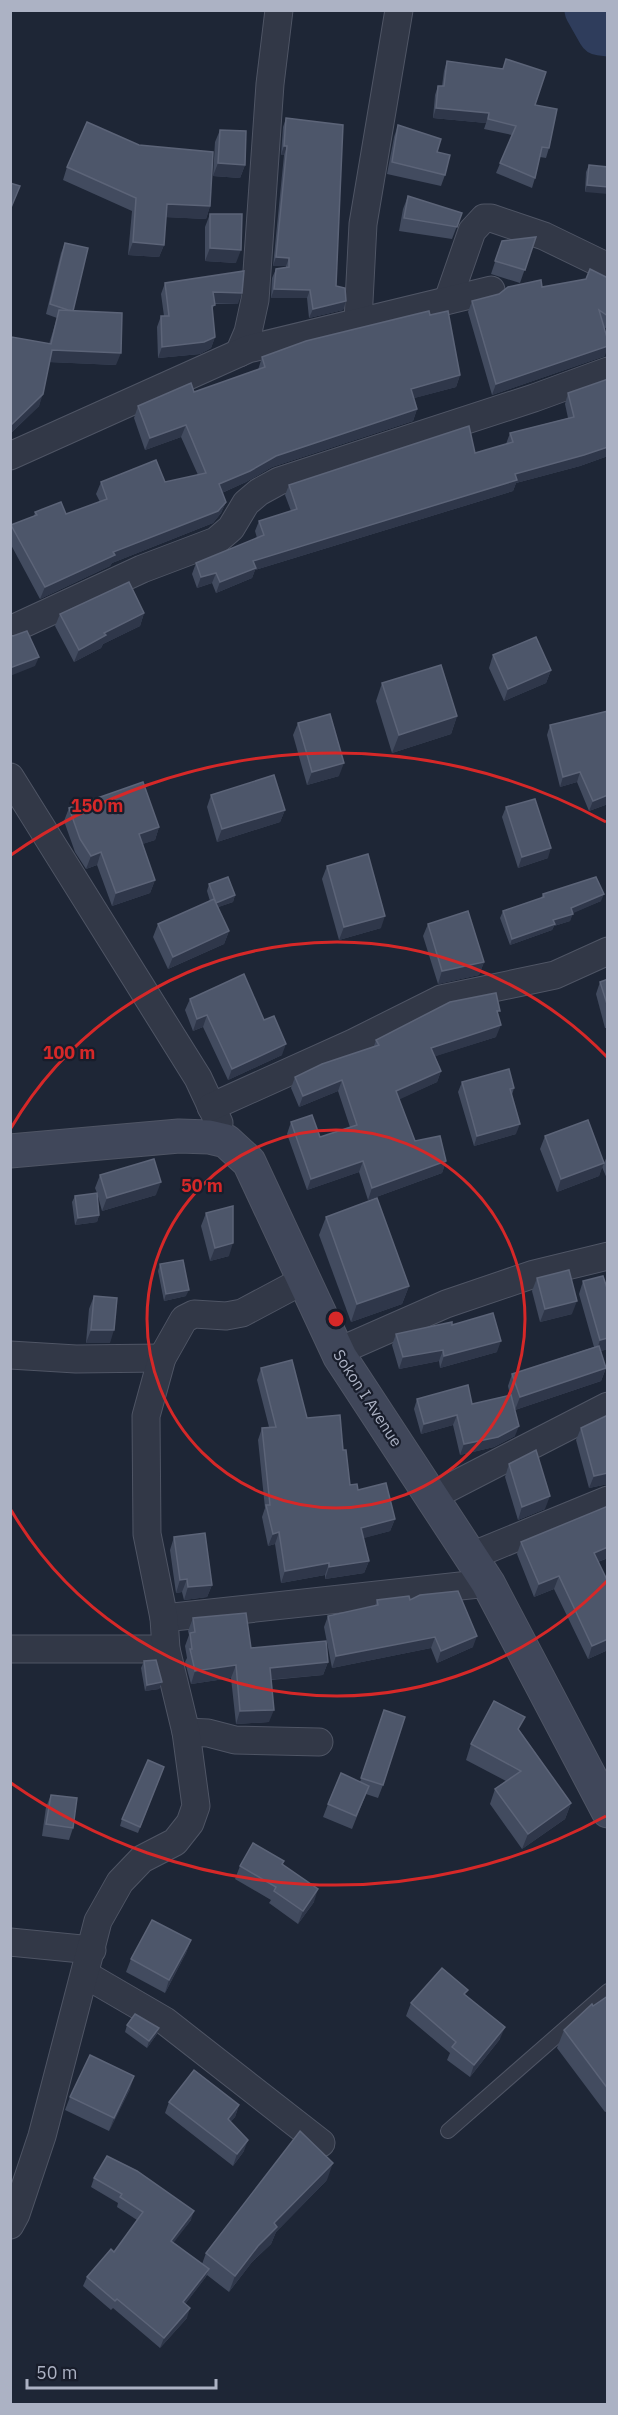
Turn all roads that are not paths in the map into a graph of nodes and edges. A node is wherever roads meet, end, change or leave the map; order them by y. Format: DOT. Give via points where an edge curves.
graph roads {
  1 [pos="279,10"];
  2 [pos="399,10"];
  3 [pos="608,267"];
  4 [pos="491,290"];
  5 [pos="448,300"];
  6 [pos="358,321"];
  7 [pos="239,353"];
  8 [pos="608,370"];
  9 [pos="10,456"];
  10 [pos="10,630"];
  11 [pos="10,777"];
  12 [pos="608,951"];
  13 [pos="211,1107"];
  14 [pos="226,1141"];
  15 [pos="10,1151"];
  16 [pos="608,1256"];
  17 [pos="304,1280"];
  18 [pos="337,1352"];
  19 [pos="10,1355"];
  20 [pos="162,1358"];
  21 [pos="608,1406"];
  22 [pos="431,1497"];
  23 [pos="608,1500"];
  24 [pos="469,1557"];
  25 [pos="488,1583"];
  26 [pos="164,1618"];
  27 [pos="10,1649"];
  28 [pos="166,1649"];
  29 [pos="186,1732"];
  30 [pos="320,1742"];
  31 [pos="608,1811"];
  32 [pos="10,1942"];
  33 [pos="89,1962"];
  34 [pos="608,1990"];
  35 [pos="448,2131"];
  36 [pos="321,2143"];
  37 [pos="10,2225"];
  1 -- 7 [label="street" via="255,300"];
  2 -- 6 [label="street" via="363,224"];
  3 -- 5 [label="street" via="544,236 484,218 472,231"];
  4 -- 5 [label="street"];
  5 -- 6 [label="street"];
  6 -- 7 [label="street"];
  7 -- 9 [label="street"];
  8 -- 10 [label="street" via="279,481 246,503 231,528 216,541"];
  11 -- 13 [label="street" via="198,1077"];
  12 -- 13 [label="street" via="555,975 441,999"];
  13 -- 14 [label="street"];
  14 -- 15 [label="street" via="179,1136"];
  14 -- 17 [label="street, Sokon I Avenue" via="249,1162"];
  16 -- 18 [label="street" via="534,1274 457,1301"];
  17 -- 18 [label="street, Sokon I Avenue"];
  17 -- 20 [label="street" via="242,1313 194,1314 184,1320"];
  18 -- 22 [label="street, Sokon I Avenue"];
  19 -- 20 [label="street"];
  20 -- 26 [label="street" via="146,1416 145,1497 147,1534"];
  21 -- 22 [label="street"];
  22 -- 24 [label="street, Sokon I Avenue"];
  23 -- 24 [label="street"];
  24 -- 25 [label="street, Sokon I Avenue"];
  25 -- 26 [label="street"];
  25 -- 31 [label="street, Sokon I Avenue"];
  26 -- 28 [label="street"];
  27 -- 28 [label="street"];
  28 -- 29 [label="street"];
  29 -- 30 [label="street" via="235,1740"];
  29 -- 33 [label="street" via="196,1806 190,1823 176,1842 142,1859 120,1882 98,1921"];
  32 -- 33 [label="street"];
  33 -- 36 [label="street"];
  33 -- 37 [label="street" via="42,2136"];
  34 -- 35 [label="lane"];
}
